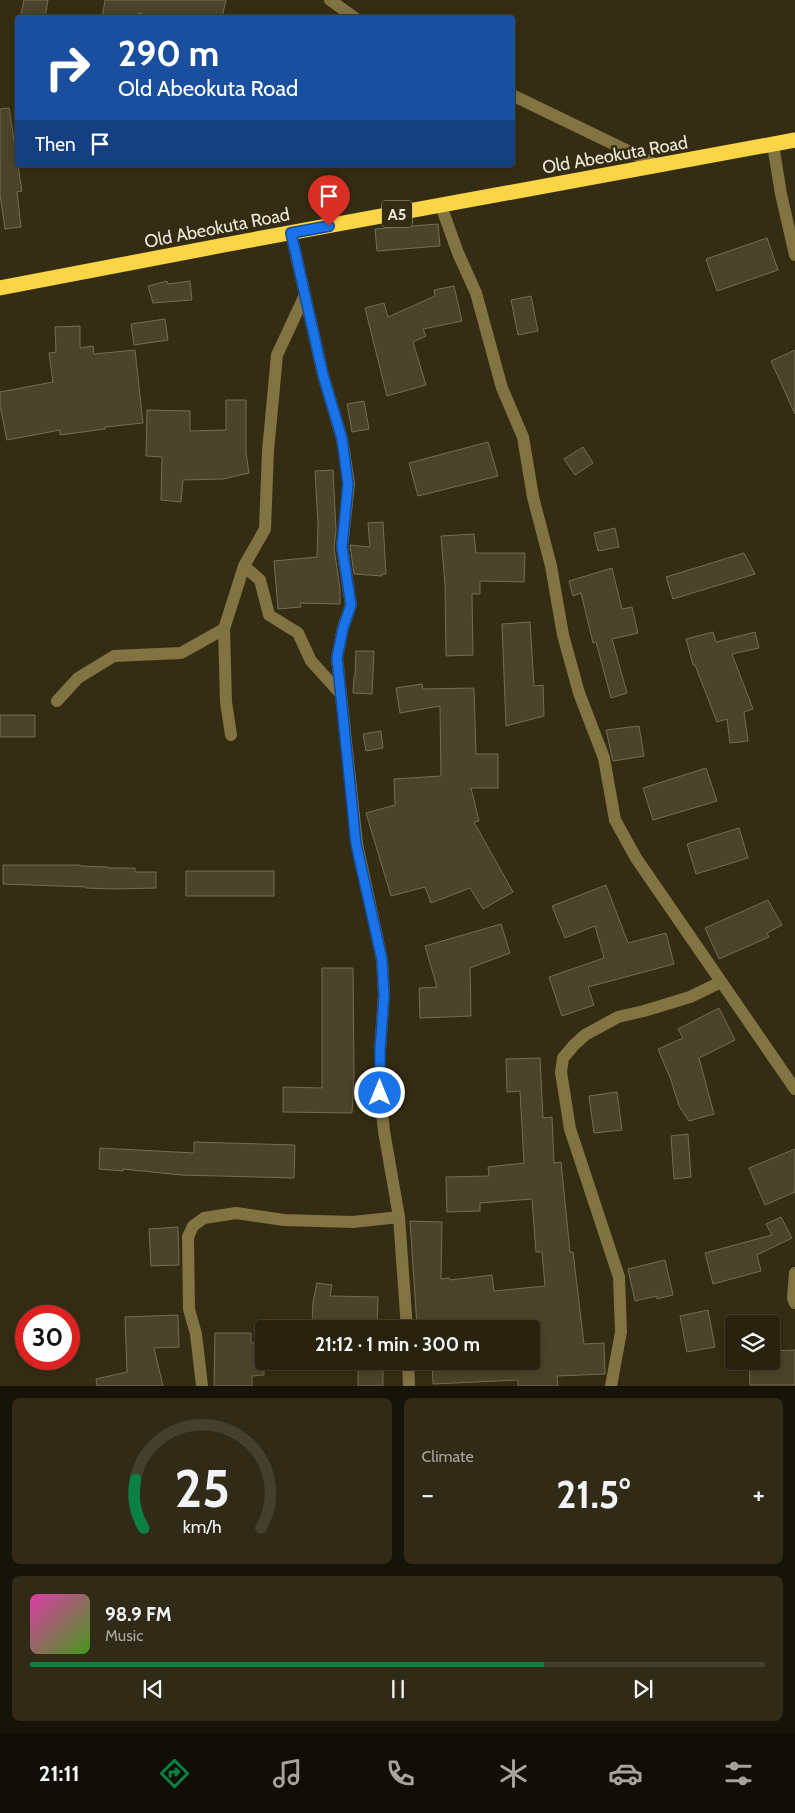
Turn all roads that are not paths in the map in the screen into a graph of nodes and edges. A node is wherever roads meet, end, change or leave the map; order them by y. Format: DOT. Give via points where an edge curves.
graph roads {
  1 [pos="330,0"];
  2 [pos="351,15"];
  3 [pos="515,96"];
  4 [pos="795,140"];
  5 [pos="772,145"];
  6 [pos="659,166"];
  7 [pos="442,206"];
  8 [pos="291,233"];
  9 [pos="795,255"];
  10 [pos="0,288"];
  11 [pos="305,295"];
  12 [pos="244,566"];
  13 [pos="224,629"];
  14 [pos="340,693"];
  15 [pos="57,701"];
  16 [pos="231,735"];
  17 [pos="721,982"];
  18 [pos="795,1089"];
  19 [pos="399,1217"];
  20 [pos="795,1273"];
  21 [pos="795,1304"];
  22 [pos="406,1320"];
  23 [pos="408,1370"];
  24 [pos="202,1386"];
  25 [pos="409,1386"];
  26 [pos="612,1386"];
  1 -- 2 [label="street"];
  3 -- 6 [label="street"];
  4 -- 5 [label="highway, Old Abeokuta Road / A5"];
  5 -- 6 [label="highway, Old Abeokuta Road / A5"];
  5 -- 9 [label="street"];
  6 -- 7 [label="highway, Old Abeokuta Road / A5"];
  7 -- 8 [label="highway, Old Abeokuta Road / A5"];
  7 -- 17 [label="street" via="476,293 502,388 523,437 563,636 579,693 604,758 615,820 636,858"];
  8 -- 10 [label="highway, Old Abeokuta Road / A5"];
  8 -- 11 [label="street"];
  11 -- 12 [label="street" via="277,355 265,529"];
  11 -- 14 [label="street" via="342,439 348,484 342,547 351,605 337,658"];
  12 -- 13 [label="street"];
  12 -- 14 [label="street" via="260,580 270,615 298,633 312,661"];
  13 -- 15 [label="street" via="181,653 114,656 78,678"];
  13 -- 16 [label="street" via="226,702"];
  14 -- 19 [label="street" via="356,844 382,960 384,996 380,1093"];
  17 -- 18 [label="street"];
  17 -- 26 [label="street" via="690,996 618,1017 585,1035 563,1058 561,1072 570,1129 618,1278 622,1332"];
  19 -- 22 [label="street"];
  19 -- 24 [label="street" via="353,1222 284,1220 236,1213 204,1218 194,1226 188,1237 189,1309 196,1334"];
  20 -- 21 [label="street"];
  23 -- 25 [label="street"];
}
